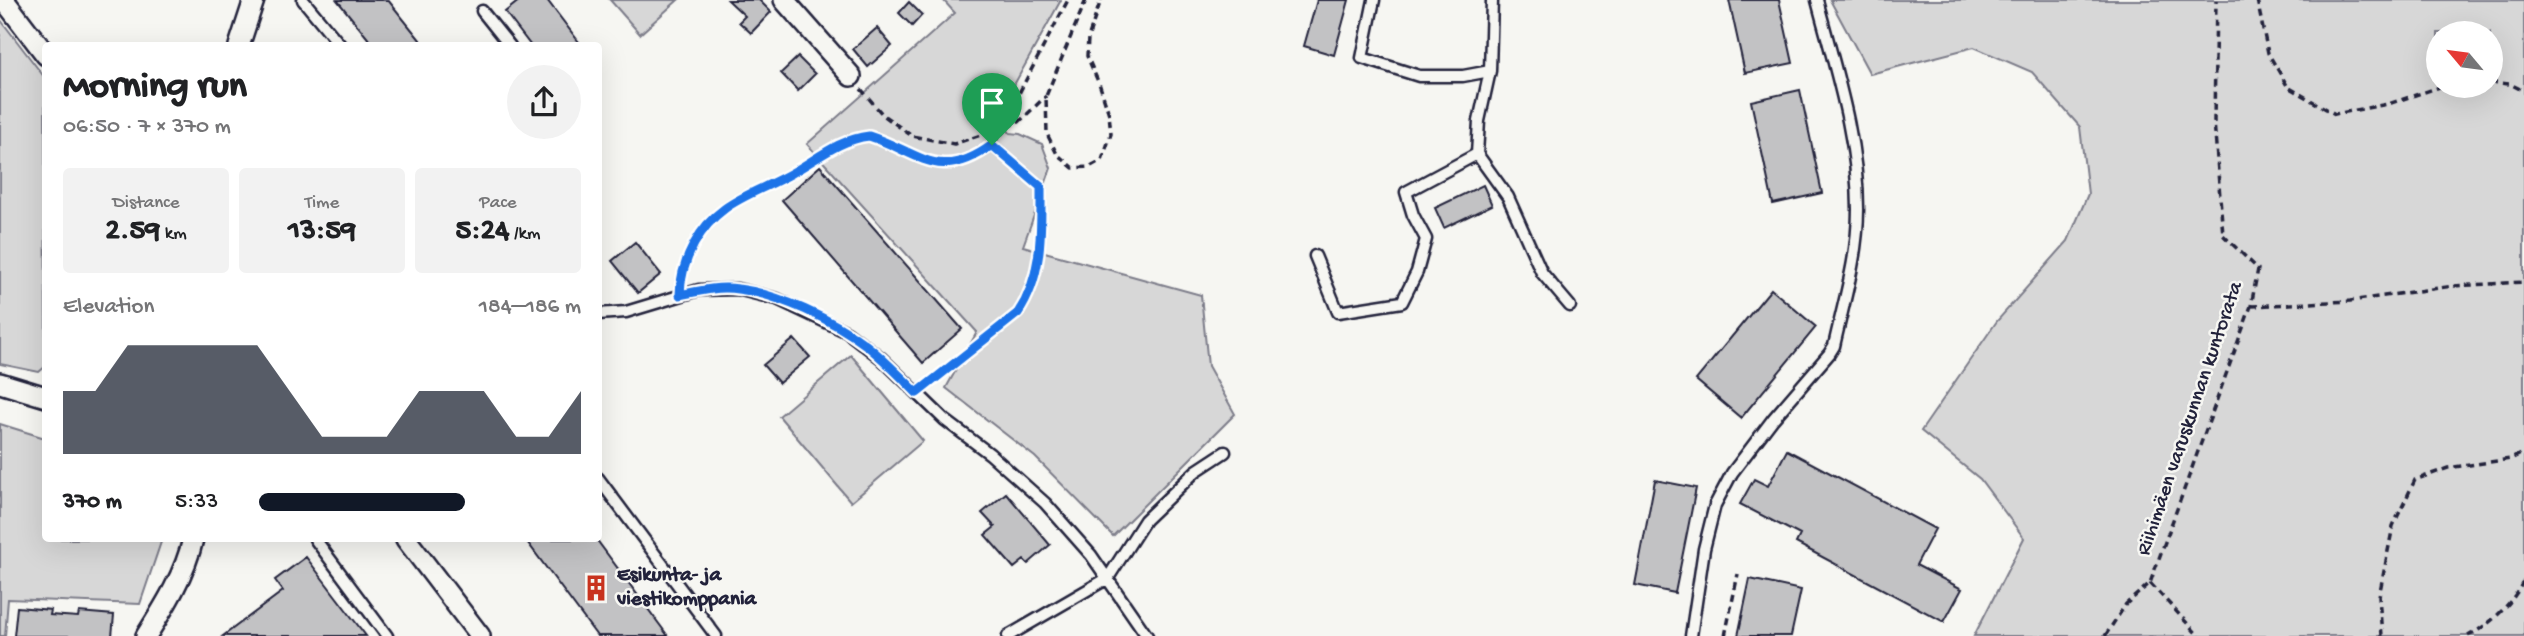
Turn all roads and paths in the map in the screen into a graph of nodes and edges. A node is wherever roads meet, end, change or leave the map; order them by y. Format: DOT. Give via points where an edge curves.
graph roads {
  1 [pos="4,0"];
  2 [pos="254,0"];
  3 [pos="303,0"];
  4 [pos="785,0"];
  5 [pos="1068,0"];
  6 [pos="1086,0"];
  7 [pos="1101,0"];
  8 [pos="1374,0"];
  9 [pos="1492,0"];
  10 [pos="1817,0"];
  11 [pos="2216,0"];
  12 [pos="2257,0"];
  13 [pos="482,11"];
  14 [pos="240,42"];
  15 [pos="338,42"];
  16 [pos="507,42"];
  17 [pos="42,50"];
  18 [pos="1490,71"];
  19 [pos="851,76"];
  20 [pos="2503,83"];
  21 [pos="2524,91"];
  22 [pos="2426,92"];
  23 [pos="1046,96"];
  24 [pos="1009,125"];
  25 [pos="992,145"];
  26 [pos="1476,154"];
  27 [pos="1315,256"];
  28 [pos="2524,282"];
  29 [pos="680,295"];
  30 [pos="1570,306"];
  31 [pos="2251,306"];
  32 [pos="602,314"];
  33 [pos="0,383"];
  34 [pos="917,393"];
  35 [pos="42,396"];
  36 [pos="1225,452"];
  37 [pos="2524,452"];
  38 [pos="602,483"];
  39 [pos="192,542"];
  40 [pos="317,542"];
  41 [pos="408,542"];
  42 [pos="1738,574"];
  43 [pos="1108,578"];
  44 [pos="2524,580"];
  45 [pos="2150,583"];
  46 [pos="146,636"];
  47 [pos="387,636"];
  48 [pos="480,636"];
  49 [pos="716,636"];
  50 [pos="1007,636"];
  51 [pos="1147,636"];
  52 [pos="1691,636"];
  53 [pos="1725,636"];
  54 [pos="2105,636"];
  55 [pos="2199,636"];
  56 [pos="2382,636"];
  57 [pos="2468,636"];
  1 -- 17 [label="street"];
  2 -- 14 [label="street"];
  3 -- 15 [label="lane"];
  4 -- 19 [label="street"];
  5 -- 24 [label="path" via="1007,116"];
  6 -- 23 [label="path"];
  7 -- 23 [label="path" via="1087,56 1109,114 1111,134 1102,160 1073,168 1056,154 1047,134"];
  8 -- 18 [label="lane" via="1362,58 1419,76"];
  9 -- 18 [label="lane"];
  10 -- 52 [label="lane" via="1853,140 1858,208 1852,266 1829,354 1773,419 1714,505"];
  11 -- 31 [label="path, Riihimäen varuskunnan kuntorata" via="2214,121 2223,235 2258,269"];
  12 -- 22 [label="path" via="2268,53 2288,87 2335,114"];
  13 -- 16 [label="lane"];
  18 -- 26 [label="lane"];
  19 -- 24 [label="path" via="883,115 912,136 954,144"];
  20 -- 21 [label="path"];
  23 -- 24 [label="path" via="1019,122"];
  24 -- 25 [label="path"];
  25 -- 29 [label="path" via="969,159 942,164 869,136 848,140 743,196 710,219 688,255 680,277"];
  25 -- 34 [label="path" via="1041,187 1037,275 1018,313"];
  26 -- 27 [label="lane" via="1406,192 1426,239 1402,302 1338,312"];
  26 -- 30 [label="lane" via="1508,197 1542,273"];
  28 -- 31 [label="path" via="2454,286 2350,301"];
  29 -- 32 [label="lane" via="626,312"];
  29 -- 34 [label="lane" via="737,289 777,299 847,332"];
  31 -- 45 [label="path, Riihimäen varuskunnan kuntorata"];
  33 -- 35 [label="street"];
  34 -- 43 [label="lane" via="1045,503"];
  36 -- 43 [label="lane" via="1196,471 1145,520"];
  37 -- 56 [label="path" via="2511,459 2448,468 2415,480 2393,526 2379,596"];
  38 -- 49 [label="lane"];
  39 -- 46 [label="street" via="167,602"];
  40 -- 47 [label="lane"];
  41 -- 48 [label="street"];
  42 -- 53 [label="path"];
  43 -- 50 [label="lane"];
  43 -- 51 [label="lane"];
  44 -- 57 [label="path" via="2516,595 2483,628"];
  45 -- 54 [label="path, Riihimäen varuskunnan kuntorata" via="2126,604"];
  45 -- 55 [label="path"];
}
